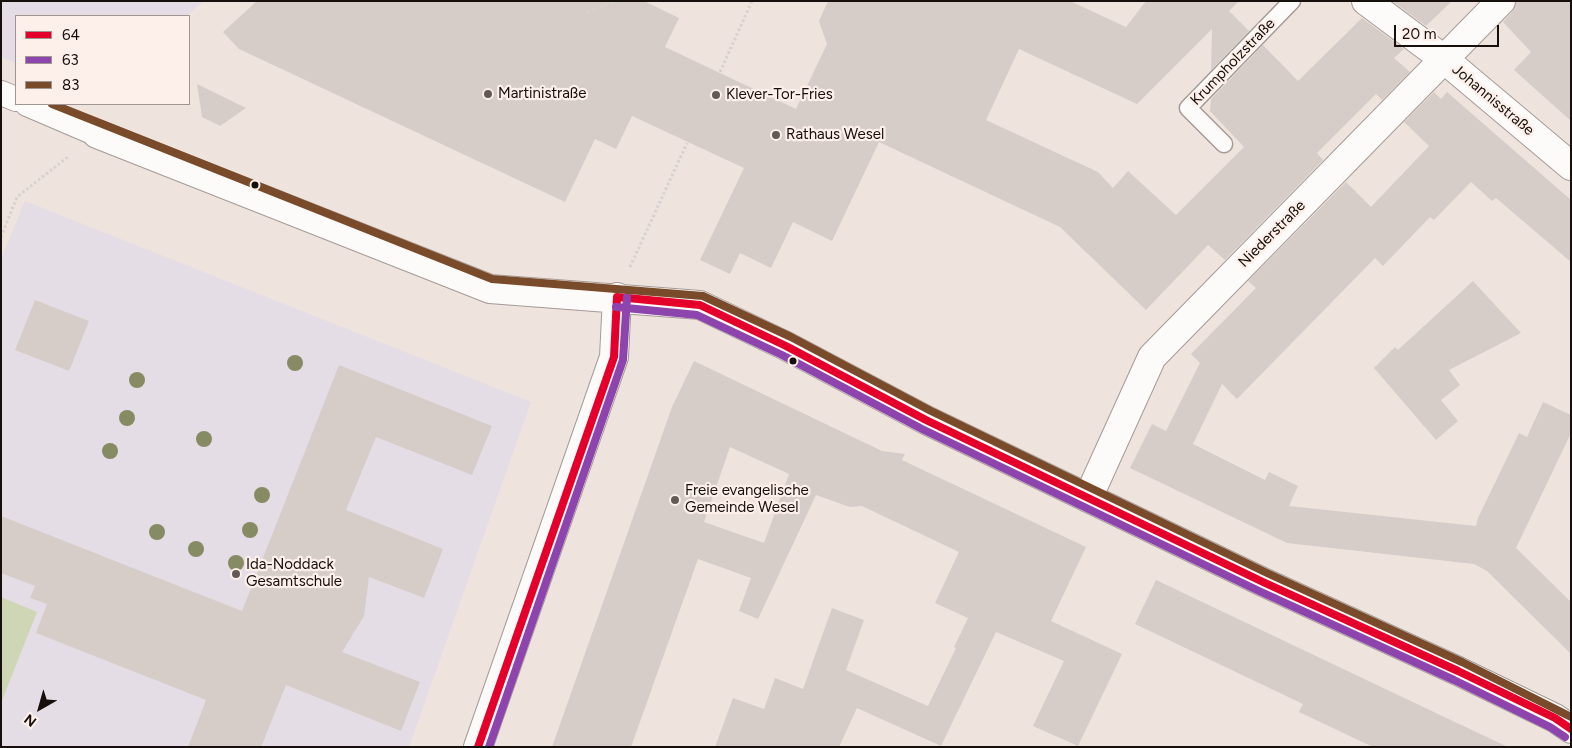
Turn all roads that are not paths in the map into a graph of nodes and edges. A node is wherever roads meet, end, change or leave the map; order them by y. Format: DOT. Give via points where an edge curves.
graph roads {
  1 [pos="1292,1"];
  2 [pos="1366,1"];
  3 [pos="1501,1"];
  4 [pos="1445,60"];
  5 [pos="1,93"];
  6 [pos="15,99"];
  7 [pos="29,105"];
  8 [pos="97,134"];
  9 [pos="1224,144"];
  10 [pos="1571,166"];
  11 [pos="617,297"];
  12 [pos="1088,498"];
  13 [pos="1571,729"];
  14 [pos="478,747"];
  1 -- 9 [label="lane, Krumpholzstraße" via="1188,108"];
  2 -- 4 [label="street, Johannisstraße"];
  3 -- 4 [label="street, Niederstraße"];
  4 -- 10 [label="street, Johannisstraße"];
  4 -- 12 [label="street, Niederstraße" via="1152,357"];
  5 -- 6 [label="street"];
  7 -- 8 [label="street"];
  8 -- 11 [label="street" via="490,289"];
  11 -- 12 [label="street" via="700,305"];
  11 -- 14 [label="street" via="614,357"];
  12 -- 13 [label="street" via="1458,670"];
}
